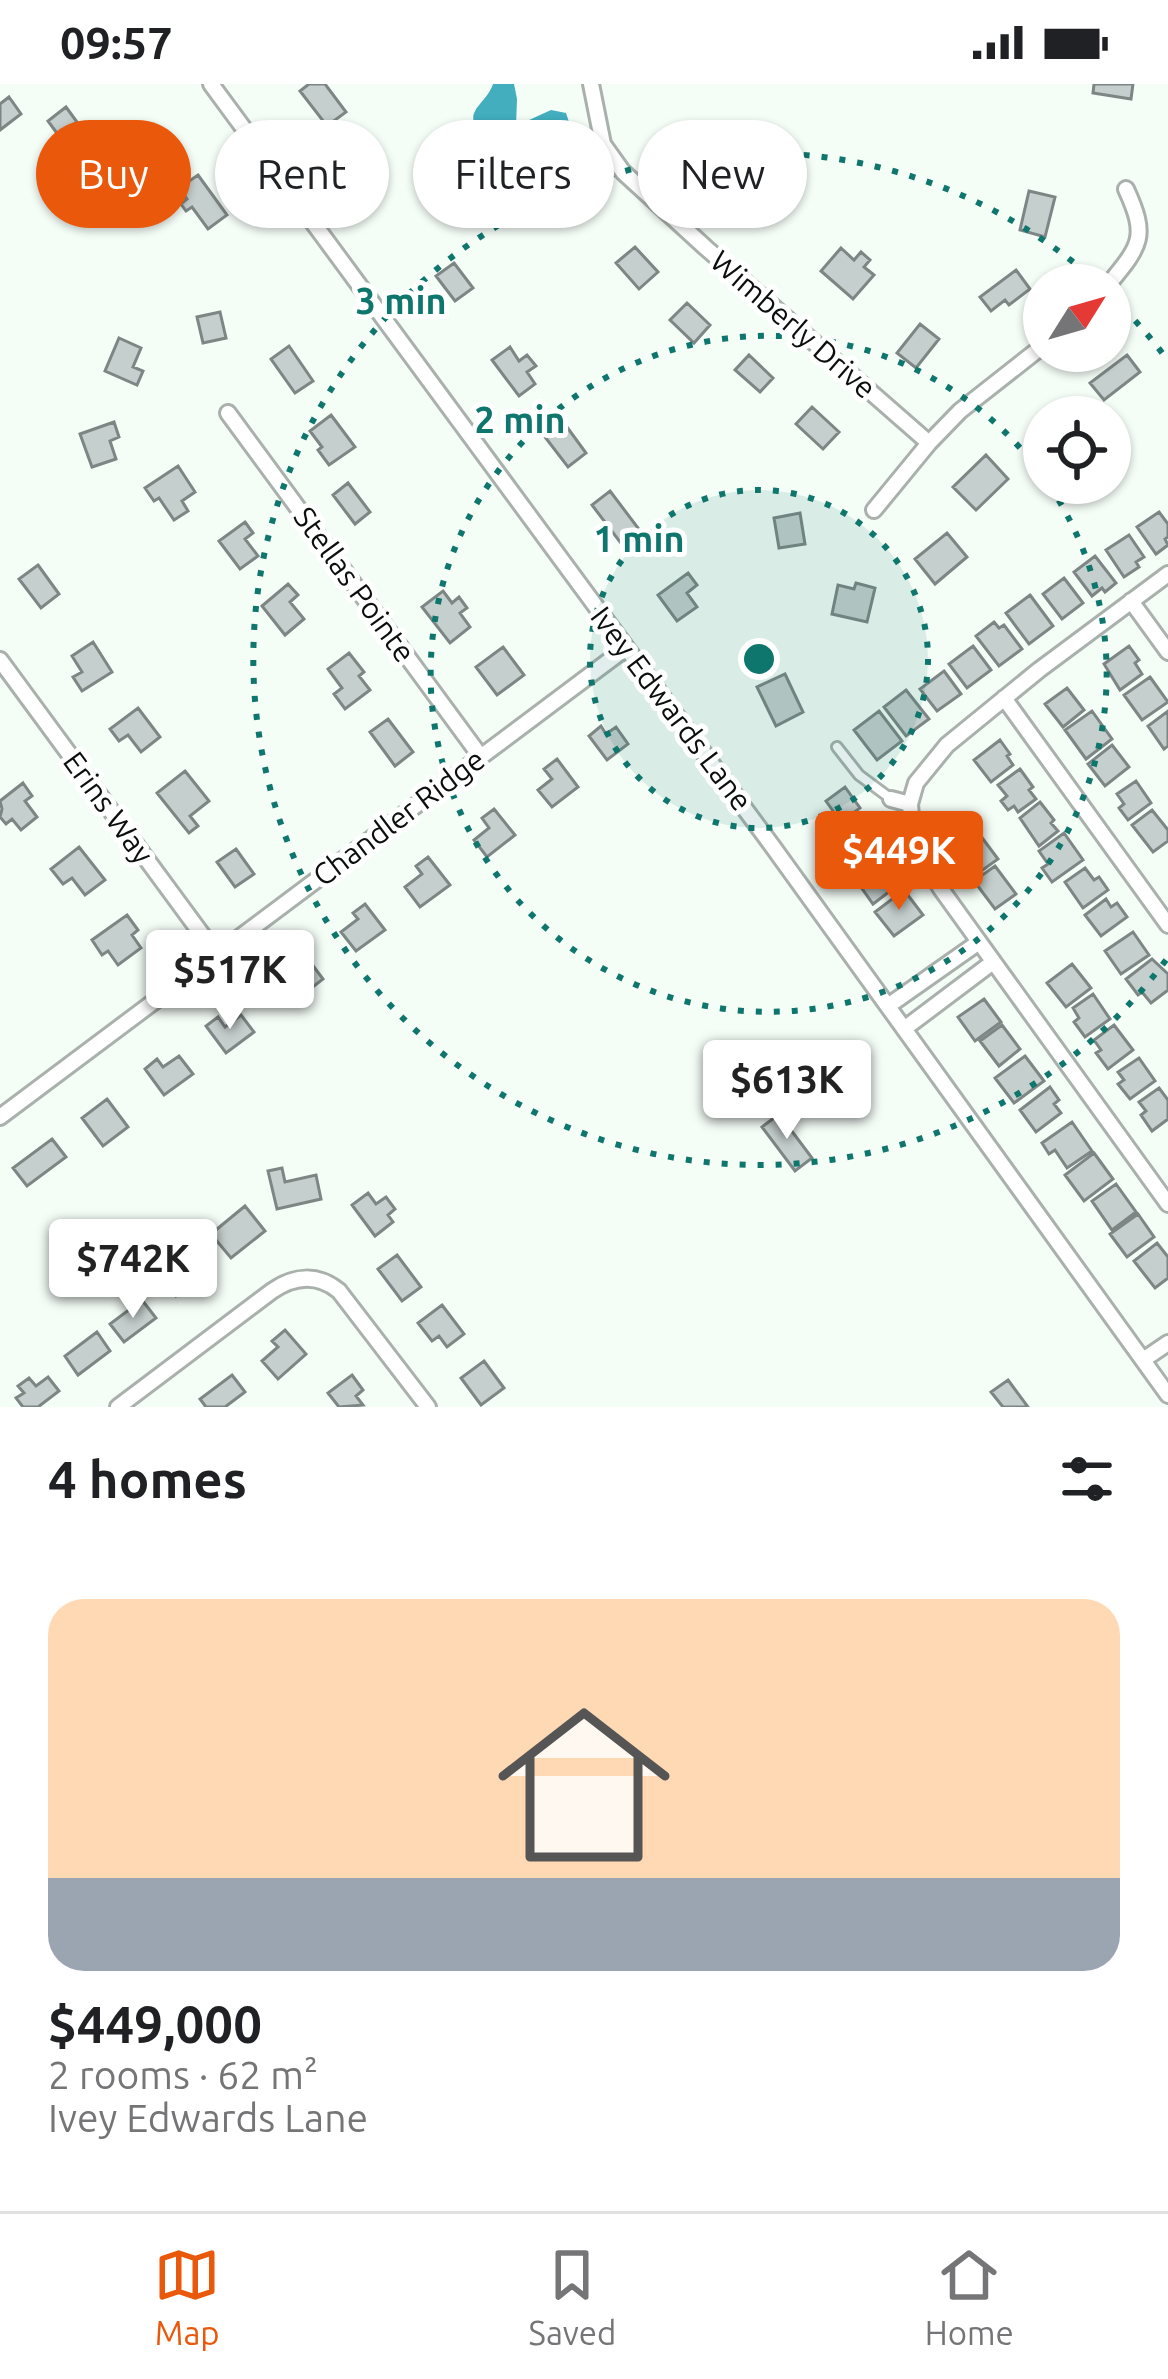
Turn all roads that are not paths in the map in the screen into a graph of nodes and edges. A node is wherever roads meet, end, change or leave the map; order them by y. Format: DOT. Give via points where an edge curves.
graph roads {
  1 [pos="211,84"];
  2 [pos="591,84"];
  3 [pos="1126,189"];
  4 [pos="1123,264"];
  5 [pos="1023,361"];
  6 [pos="227,412"];
  7 [pos="929,443"];
  8 [pos="874,510"];
  9 [pos="1168,574"];
  10 [pos="1131,601"];
  11 [pos="626,648"];
  12 [pos="1168,652"];
  13 [pos="0,660"];
  14 [pos="1004,698"];
  15 [pos="838,747"];
  16 [pos="481,757"];
  17 [pos="891,799"];
  18 [pos="910,805"];
  19 [pos="1168,925"];
  20 [pos="979,941"];
  21 [pos="217,955"];
  22 [pos="993,962"];
  23 [pos="888,1006"];
  24 [pos="904,1029"];
  25 [pos="0,1117"];
  26 [pos="1168,1204"];
  27 [pos="1168,1343"];
  28 [pos="1143,1360"];
  29 [pos="1163,1377"];
  30 [pos="1168,1395"];
  31 [pos="118,1407"];
  32 [pos="428,1407"];
  1 -- 11 [label="street, Ivey Edwards Lane"];
  2 -- 7 [label="street, Wimberly Drive" via="603,144 623,172"];
  3 -- 4 [label="street" via="1140,220 1137,245"];
  5 -- 7 [label="street"];
  6 -- 16 [label="street, Stellas Pointe"];
  7 -- 8 [label="street"];
  9 -- 10 [label="street"];
  10 -- 12 [label="street"];
  10 -- 14 [label="street"];
  11 -- 16 [label="street, Chandler Ridge"];
  11 -- 23 [label="street, Ivey Edwards Lane"];
  13 -- 21 [label="street, Erins Way"];
  14 -- 18 [label="street" via="947,745 916,783"];
  14 -- 19 [label="street"];
  15 -- 17 [label="lane"];
  16 -- 21 [label="street, Chandler Ridge"];
  17 -- 18 [label="street"];
  18 -- 20 [label="street" via="913,842"];
  20 -- 22 [label="street"];
  20 -- 23 [label="street"];
  21 -- 25 [label="street, Chandler Ridge"];
  22 -- 24 [label="street"];
  22 -- 26 [label="street"];
  23 -- 24 [label="street, Ivey Edwards Lane"];
  24 -- 28 [label="street, Ivey Edwards Lane"];
  27 -- 28 [label="street"];
  28 -- 29 [label="street, Ivey Edwards Lane"];
  29 -- 30 [label="street, Ivey Edwards Lane"];
  31 -- 32 [label="street" via="272,1292 303,1278 339,1291"];
}
